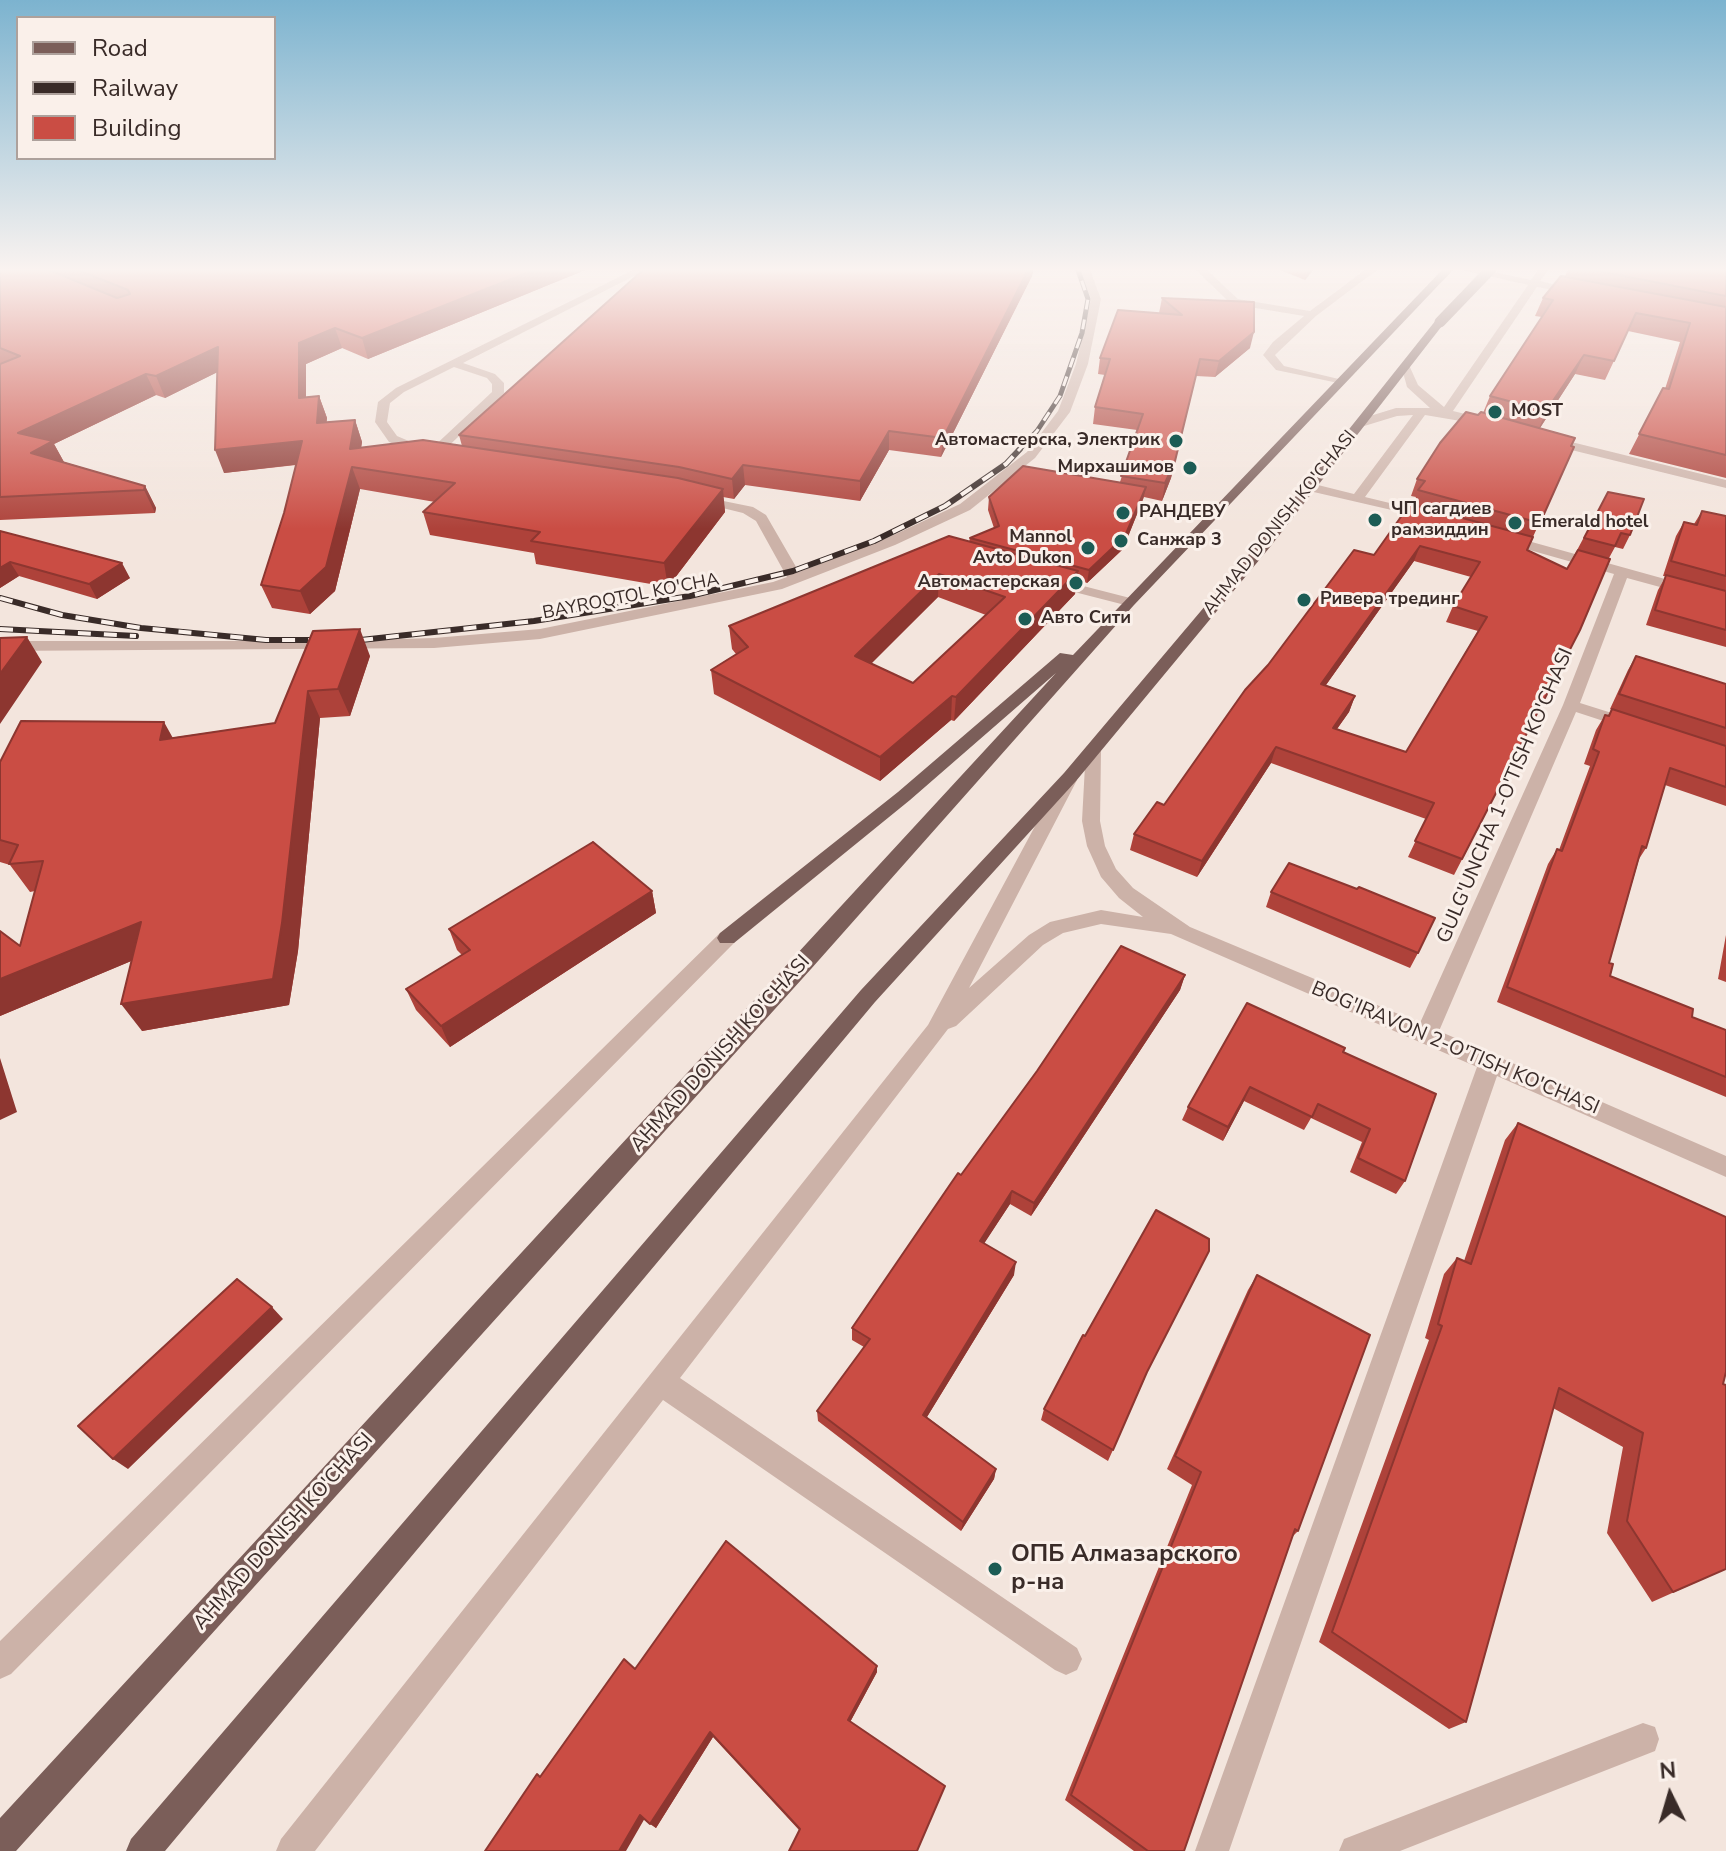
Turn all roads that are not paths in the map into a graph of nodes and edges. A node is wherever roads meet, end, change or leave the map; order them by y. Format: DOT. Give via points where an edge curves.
graph roads {
  1 [pos="466,356"];
  2 [pos="1084,356"];
  3 [pos="1271,356"];
  4 [pos="1363,356"];
  5 [pos="1413,356"];
  6 [pos="1483,356"];
  7 [pos="453,363"];
  8 [pos="1405,367"];
  9 [pos="1339,382"];
  10 [pos="1422,411"];
  11 [pos="1444,412"];
  12 [pos="1361,423"];
  13 [pos="1507,429"];
  14 [pos="1538,438"];
  15 [pos="431,456"];
  16 [pos="447,459"];
  17 [pos="1726,484"];
  18 [pos="1310,487"];
  19 [pos="681,494"];
  20 [pos="1357,499"];
  21 [pos="1439,520"];
  22 [pos="1485,533"];
  23 [pos="1622,573"];
  24 [pos="796,579"];
  25 [pos="1042,580"];
  26 [pos="1726,601"];
  27 [pos="1129,602"];
  28 [pos="0,646"];
  29 [pos="1571,705"];
  30 [pos="1642,728"];
  31 [pos="1092,751"];
  32 [pos="1070,777"];
  33 [pos="1183,932"];
  34 [pos="727,938"];
  35 [pos="936,1031"];
  36 [pos="1426,1035"];
  37 [pos="1490,1063"];
  38 [pos="1726,1167"];
  39 [pos="660,1381"];
  40 [pos="1066,1659"];
  41 [pos="0,1663"];
  42 [pos="1643,1739"];
  43 [pos="0,1843"];
  44 [pos="143,1851"];
  45 [pos="293,1851"];
  46 [pos="1212,1851"];
  47 [pos="1356,1851"];
  1 -- 7 [label="street"];
  2 -- 24 [label="street, BAYROQTOL KO'CHA" via="1064,412 1031,455 965,507"];
  3 -- 9 [label="street" via="1280,368"];
  4 -- 9 [label="main road, AHMAD DONISH KO'CHASI"];
  5 -- 8 [label="main road, AHMAD DONISH KO'CHASI, bridge"];
  6 -- 11 [label="street"];
  7 -- 15 [label="street" via="491,376 498,393"];
  7 -- 15 [label="street" via="400,390 384,402 381,413 393,439"];
  8 -- 11 [label="street" via="1413,387"];
  8 -- 12 [label="main road, AHMAD DONISH KO'CHASI"];
  9 -- 27 [label="main road, AHMAD DONISH KO'CHASI"];
  10 -- 11 [label="street"];
  10 -- 12 [label="street" via="1396,412"];
  10 -- 20 [label="street"];
  11 -- 13 [label="street"];
  12 -- 18 [label="main road, AHMAD DONISH KO'CHASI"];
  14 -- 17 [label="street"];
  15 -- 16 [label="street"];
  18 -- 20 [label="street"];
  18 -- 31 [label="main road, AHMAD DONISH KO'CHASI"];
  19 -- 24 [label="street" via="719,501 761,518"];
  20 -- 21 [label="street"];
  22 -- 23 [label="street"];
  23 -- 26 [label="street"];
  23 -- 29 [label="street, GULG'UNCHA 1-O'TISH KO'CHASI"];
  24 -- 28 [label="street, BAYROQTOL KO'CHA" via="628,618 495,638 330,646"];
  25 -- 27 [label="street"];
  27 -- 34 [label="main road" via="904,796"];
  27 -- 43 [label="main road, AHMAD DONISH KO'CHASI"];
  29 -- 30 [label="street"];
  29 -- 36 [label="street, GULG'UNCHA 1-O'TISH KO'CHASI"];
  31 -- 32 [label="main road, AHMAD DONISH KO'CHASI"];
  31 -- 33 [label="street, BOG'IRAVON 2-O'TISH KO'CHASI" via="1091,821 1108,872 1126,893"];
  32 -- 35 [label="street, AHMAD DONISH KO'CHASI"];
  32 -- 44 [label="main road, AHMAD DONISH KO'CHASI" via="868,996"];
  33 -- 35 [label="street, BOG'IRAVON 2-O'TISH KO'CHASI" via="1117,918 1066,923 1036,940"];
  33 -- 36 [label="street, BOG'IRAVON 2-O'TISH KO'CHASI"];
  34 -- 41 [label="street"];
  35 -- 39 [label="street, AHMAD DONISH KO'CHASI"];
  36 -- 37 [label="street, BOG'IRAVON 2-O'TISH KO'CHASI"];
  37 -- 38 [label="street, BOG'IRAVON 2-O'TISH KO'CHASI"];
  37 -- 46 [label="street"];
  39 -- 40 [label="street"];
  39 -- 45 [label="street, AHMAD DONISH KO'CHASI"];
  42 -- 47 [label="street"];
}
